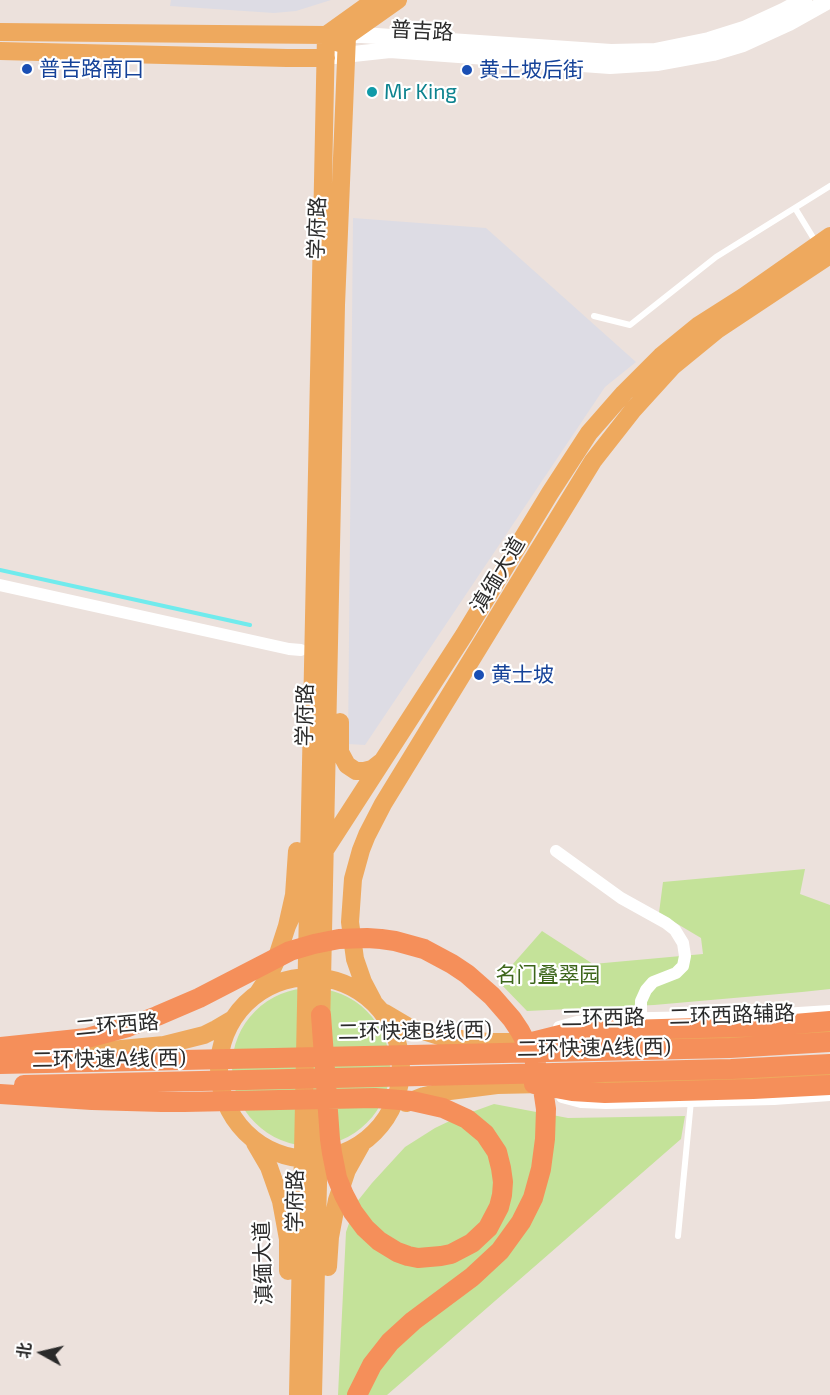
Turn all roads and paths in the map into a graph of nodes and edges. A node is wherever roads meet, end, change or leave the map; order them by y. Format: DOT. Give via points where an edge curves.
graph roads {
  1 [pos="375,0"];
  2 [pos="398,0"];
  3 [pos="803,0"];
  4 [pos="830,0"];
  5 [pos="0,32"];
  6 [pos="326,35"];
  7 [pos="346,45"];
  8 [pos="0,51"];
  9 [pos="326,58"];
  10 [pos="830,186"];
  11 [pos="795,208"];
  12 [pos="826,245"];
  13 [pos="328,305"];
  14 [pos="594,316"];
  15 [pos="326,434"];
  16 [pos="0,585"];
  17 [pos="301,650"];
  18 [pos="299,720"];
  19 [pos="340,720"];
  20 [pos="382,760"];
  21 [pos="556,851"];
  22 [pos="287,927"];
  23 [pos="258,993"];
  24 [pos="378,1006"];
  25 [pos="830,1011"];
  26 [pos="321,1015"];
  27 [pos="641,1018"];
  28 [pos="233,1019"];
  29 [pos="830,1021"];
  30 [pos="830,1032"];
  31 [pos="532,1042"];
  32 [pos="830,1042"];
  33 [pos="0,1047"];
  34 [pos="79,1052"];
  35 [pos="0,1054"];
  36 [pos="0,1064"];
  37 [pos="830,1064"];
  38 [pos="830,1074"];
  39 [pos="534,1084"];
  40 [pos="0,1085"];
  41 [pos="830,1085"];
  42 [pos="80,1094"];
  43 [pos="0,1095"];
  44 [pos="830,1095"];
  45 [pos="695,1096"];
  46 [pos="389,1114"];
  47 [pos="233,1117"];
  48 [pos="250,1137"];
  49 [pos="362,1144"];
  50 [pos="678,1236"];
  51 [pos="330,1237"];
  52 [pos="288,1239"];
  53 [pos="286,1395"];
  54 [pos="298,1395"];
  55 [pos="314,1395"];
  56 [pos="326,1395"];
  57 [pos="357,1395"];
  1 -- 6 [label="main road"];
  2 -- 7 [label="main road"];
  3 -- 7 [label="main road, 普吉路" via="744,29 655,51 611,52 362,35"];
  4 -- 7 [label="main road, 普吉路" via="743,44 658,63 610,66"];
  5 -- 6 [label="main road, 普吉路"];
  6 -- 7 [label="main road, 普吉路"];
  6 -- 9 [label="main road, 学府路"];
  7 -- 9 [label="main road"];
  7 -- 13 [label="main road, 学府路"];
  8 -- 9 [label="main road"];
  9 -- 13 [label="main road, 学府路"];
  10 -- 11 [label="lane"];
  11 -- 12 [label="lane"];
  11 -- 14 [label="lane" via="716,258 630,325"];
  12 -- 20 [label="main road, 滇缅大道" via="699,325 661,356 589,433"];
  12 -- 24 [label="main road, 滇缅大道" via="673,366 633,410 593,461 383,804 361,850 352,879 350,908 357,965"];
  13 -- 15 [label="main road, 学府路"];
  13 -- 17 [label="main road, 学府路" via="312,361 306,421"];
  13 -- 19 [label="main road" via="343,360 346,421"];
  15 -- 26 [label="main road, 学府路"];
  15 -- 54 [label="main road, 学府路"];
  16 -- 17 [label="street"];
  17 -- 18 [label="main road, 学府路"];
  18 -- 19 [label="main road" via="305,729 318,734 332,731"];
  18 -- 22 [label="main road, 学府路" via="296,872"];
  19 -- 20 [label="main road" via="340,747 346,765 364,771"];
  20 -- 22 [label="main road, 滇缅大道" via="321,857"];
  21 -- 27 [label="street" via="621,898 666,923 682,943 683,966 646,990"];
  22 -- 23 [label="main road, 学府路" via="275,963"];
  23 -- 24 [label="main road" via="285,980 315,976 351,986"];
  23 -- 28 [label="main road"];
  24 -- 31 [label="main road, 二环西路" via="407,1026 442,1037"];
  24 -- 46 [label="main road" via="400,1048 402,1075"];
  25 -- 27 [label="street, 二环西路辅路"];
  26 -- 43 [label="highway" via="325,1060 327,1094 328,1105 330,1138 332,1153 340,1187 353,1212 379,1241 408,1256 452,1254 472,1244 488,1228 499,1207 501,1168 497,1152 485,1134 467,1119 443,1108 375,1098 327,1099 315,1099 162,1102"];
  26 -- 55 [label="main road, 学府路"];
  27 -- 31 [label="street, 二环西路辅路" via="577,1022 551,1030"];
  28 -- 34 [label="main road, 二环西路" via="210,1032 176,1042"];
  28 -- 47 [label="main road" via="223,1042 219,1068 223,1093"];
  29 -- 31 [label="highway" via="589,1030"];
  30 -- 31 [label="main road, 二环西路"];
  31 -- 39 [label="main road" via="521,1050 517,1065 523,1078"];
  32 -- 36 [label="highway, 二环快速B线(西)" via="719,1048"];
  33 -- 57 [label="highway" via="87,1038 128,1027 192,1001 290,951 339,939 381,939 424,950 452,964 492,996 520,1031 542,1082 545,1139 533,1198 500,1251 390,1342 372,1365"];
  34 -- 35 [label="main road, 二环西路"];
  34 -- 42 [label="main road" via="91,1057 97,1071 92,1086"];
  37 -- 40 [label="highway, 二环快速A线(西)"];
  38 -- 39 [label="main road"];
  39 -- 45 [label="highway" via="598,1093"];
  39 -- 46 [label="main road" via="433,1094 408,1102"];
  41 -- 45 [label="highway"];
  42 -- 43 [label="main road"];
  42 -- 47 [label="main road" via="178,1100"];
  44 -- 45 [label="street" via="774,1099"];
  45 -- 50 [label="lane"];
  46 -- 49 [label="main road"];
  47 -- 48 [label="main road"];
  48 -- 49 [label="main road" via="277,1153 311,1160 337,1156"];
  48 -- 52 [label="main road, 滇缅大道" via="275,1183"];
  49 -- 51 [label="main road" via="341,1184"];
  51 -- 52 [label="main road" via="323,1222 307,1217 292,1224"];
  51 -- 56 [label="main road"];
  52 -- 53 [label="main road, 滇缅大道"];
}
